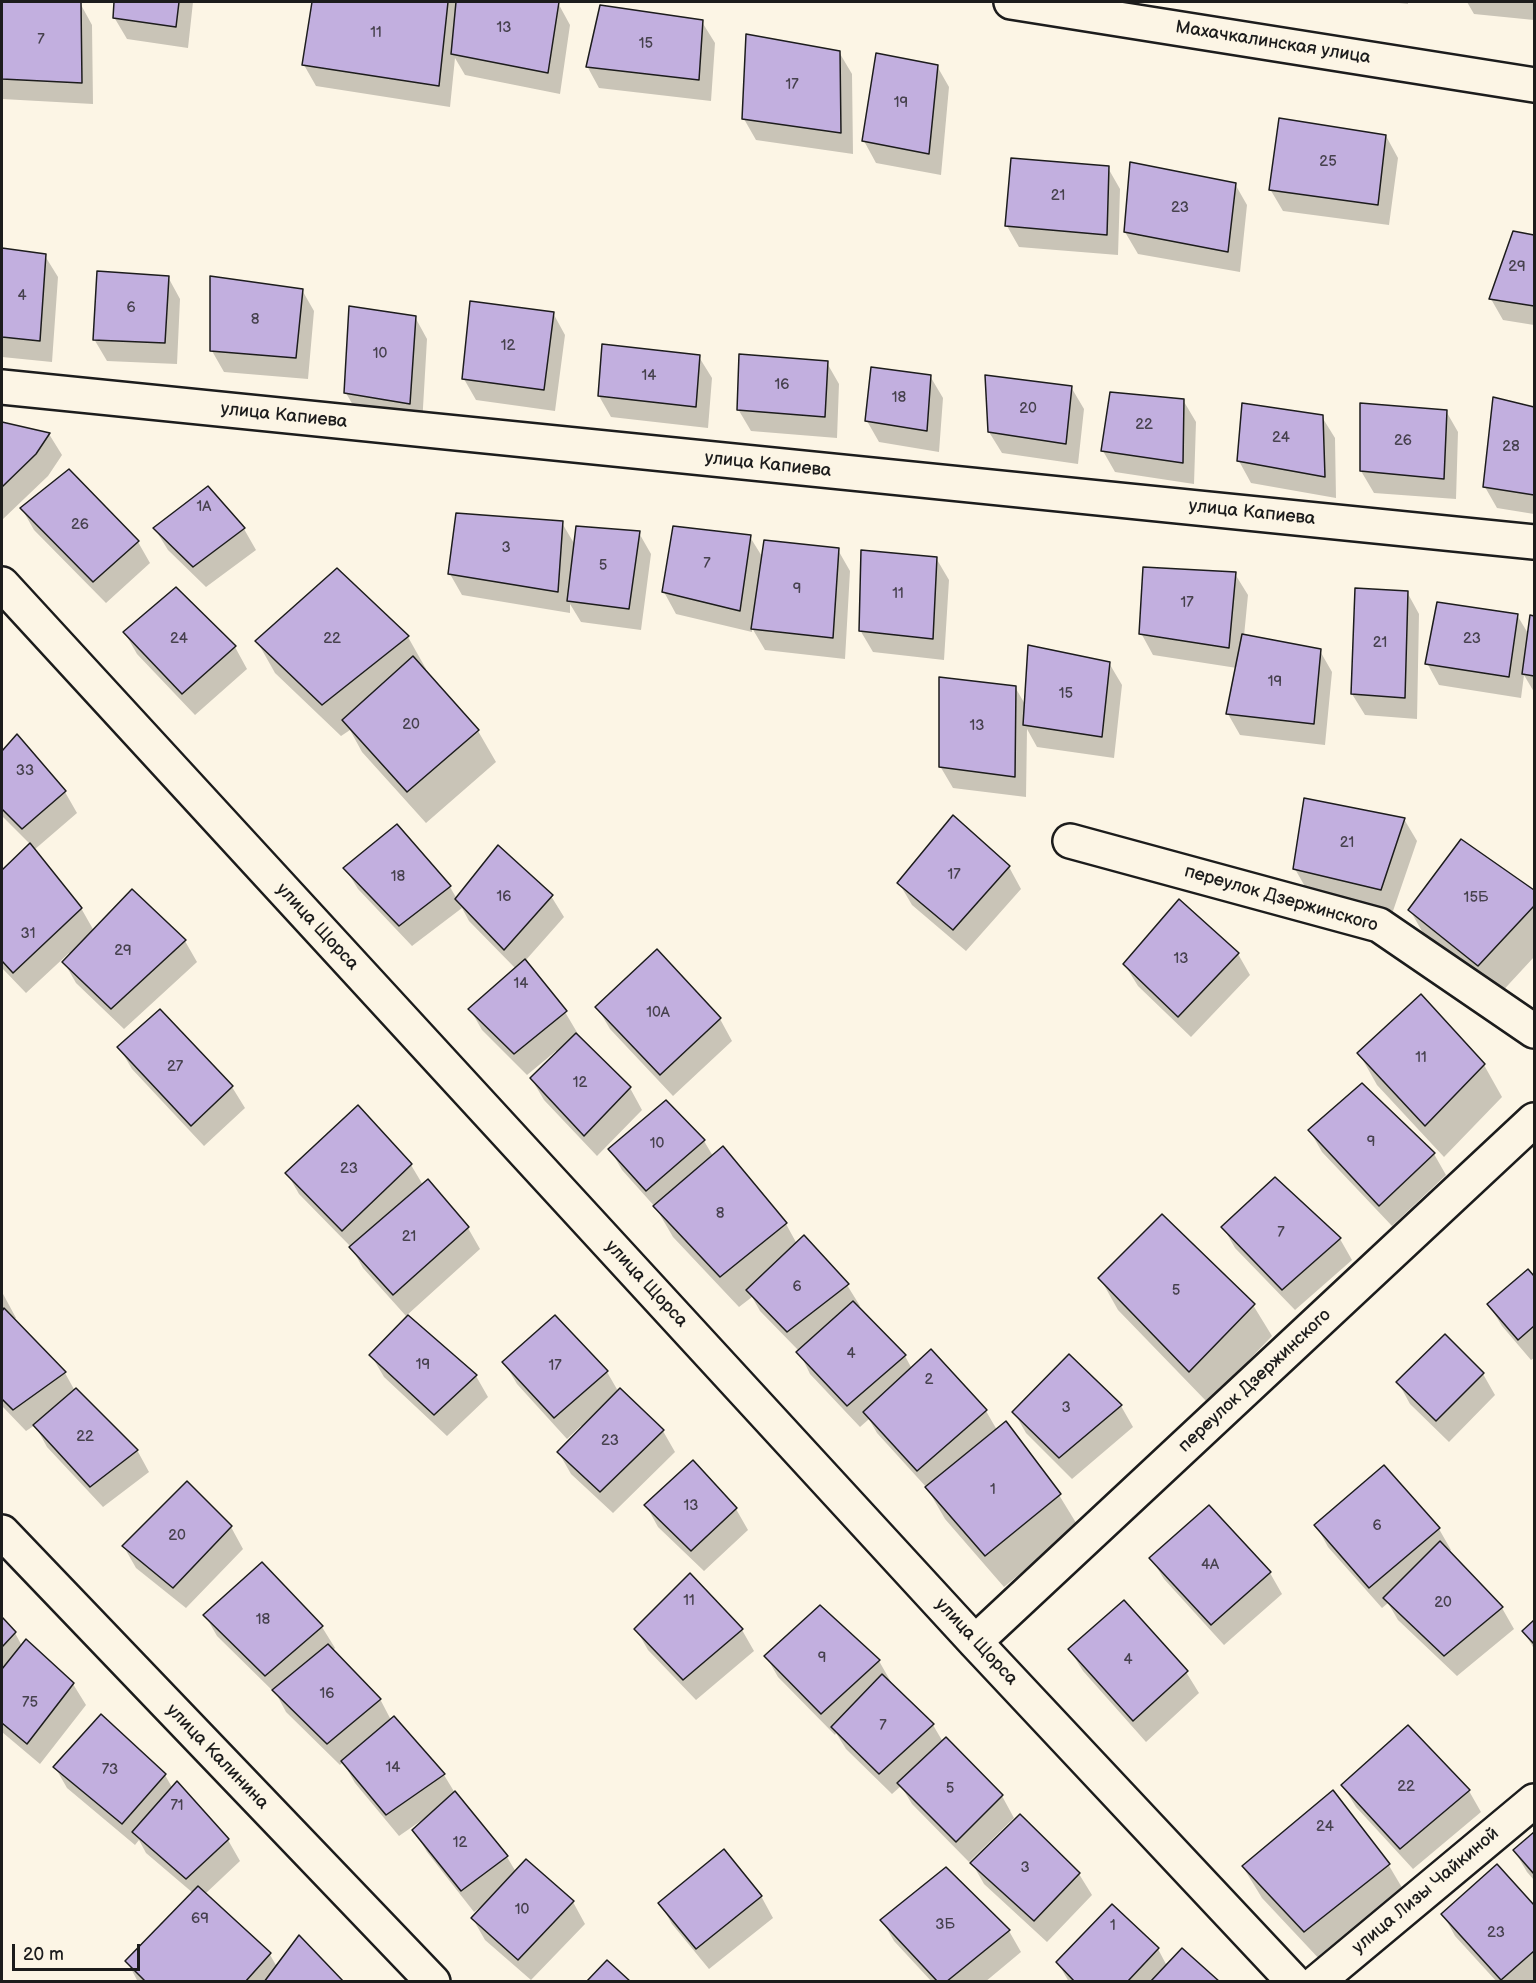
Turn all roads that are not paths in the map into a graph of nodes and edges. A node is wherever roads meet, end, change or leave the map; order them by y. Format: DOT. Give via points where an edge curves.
graph roads {
  1 [pos="1011,2"];
  2 [pos="1534,85"];
  3 [pos="2,387"];
  4 [pos="1534,542"];
  5 [pos="2,584"];
  6 [pos="1071,841"];
  7 [pos="1534,1031"];
  8 [pos="1534,1120"];
  9 [pos="2,1532"];
  10 [pos="975,1642"];
  11 [pos="1534,1801"];
  12 [pos="433,1982"];
  13 [pos="1294,1982"];
  14 [pos="1317,1982"];
  1 -- 2 [label="street, Махачкалинская улица"];
  3 -- 4 [label="street, улица Капиева"];
  5 -- 10 [label="street, улица Щорса"];
  6 -- 7 [label="street, переулок Дзержинского" via="1379,925"];
  8 -- 10 [label="street, переулок Дзержинского"];
  9 -- 12 [label="street, улица Калинина"];
  10 -- 13 [label="street, улица Щорса"];
  11 -- 14 [label="street, улица Лизы Чайкиной"];
}
